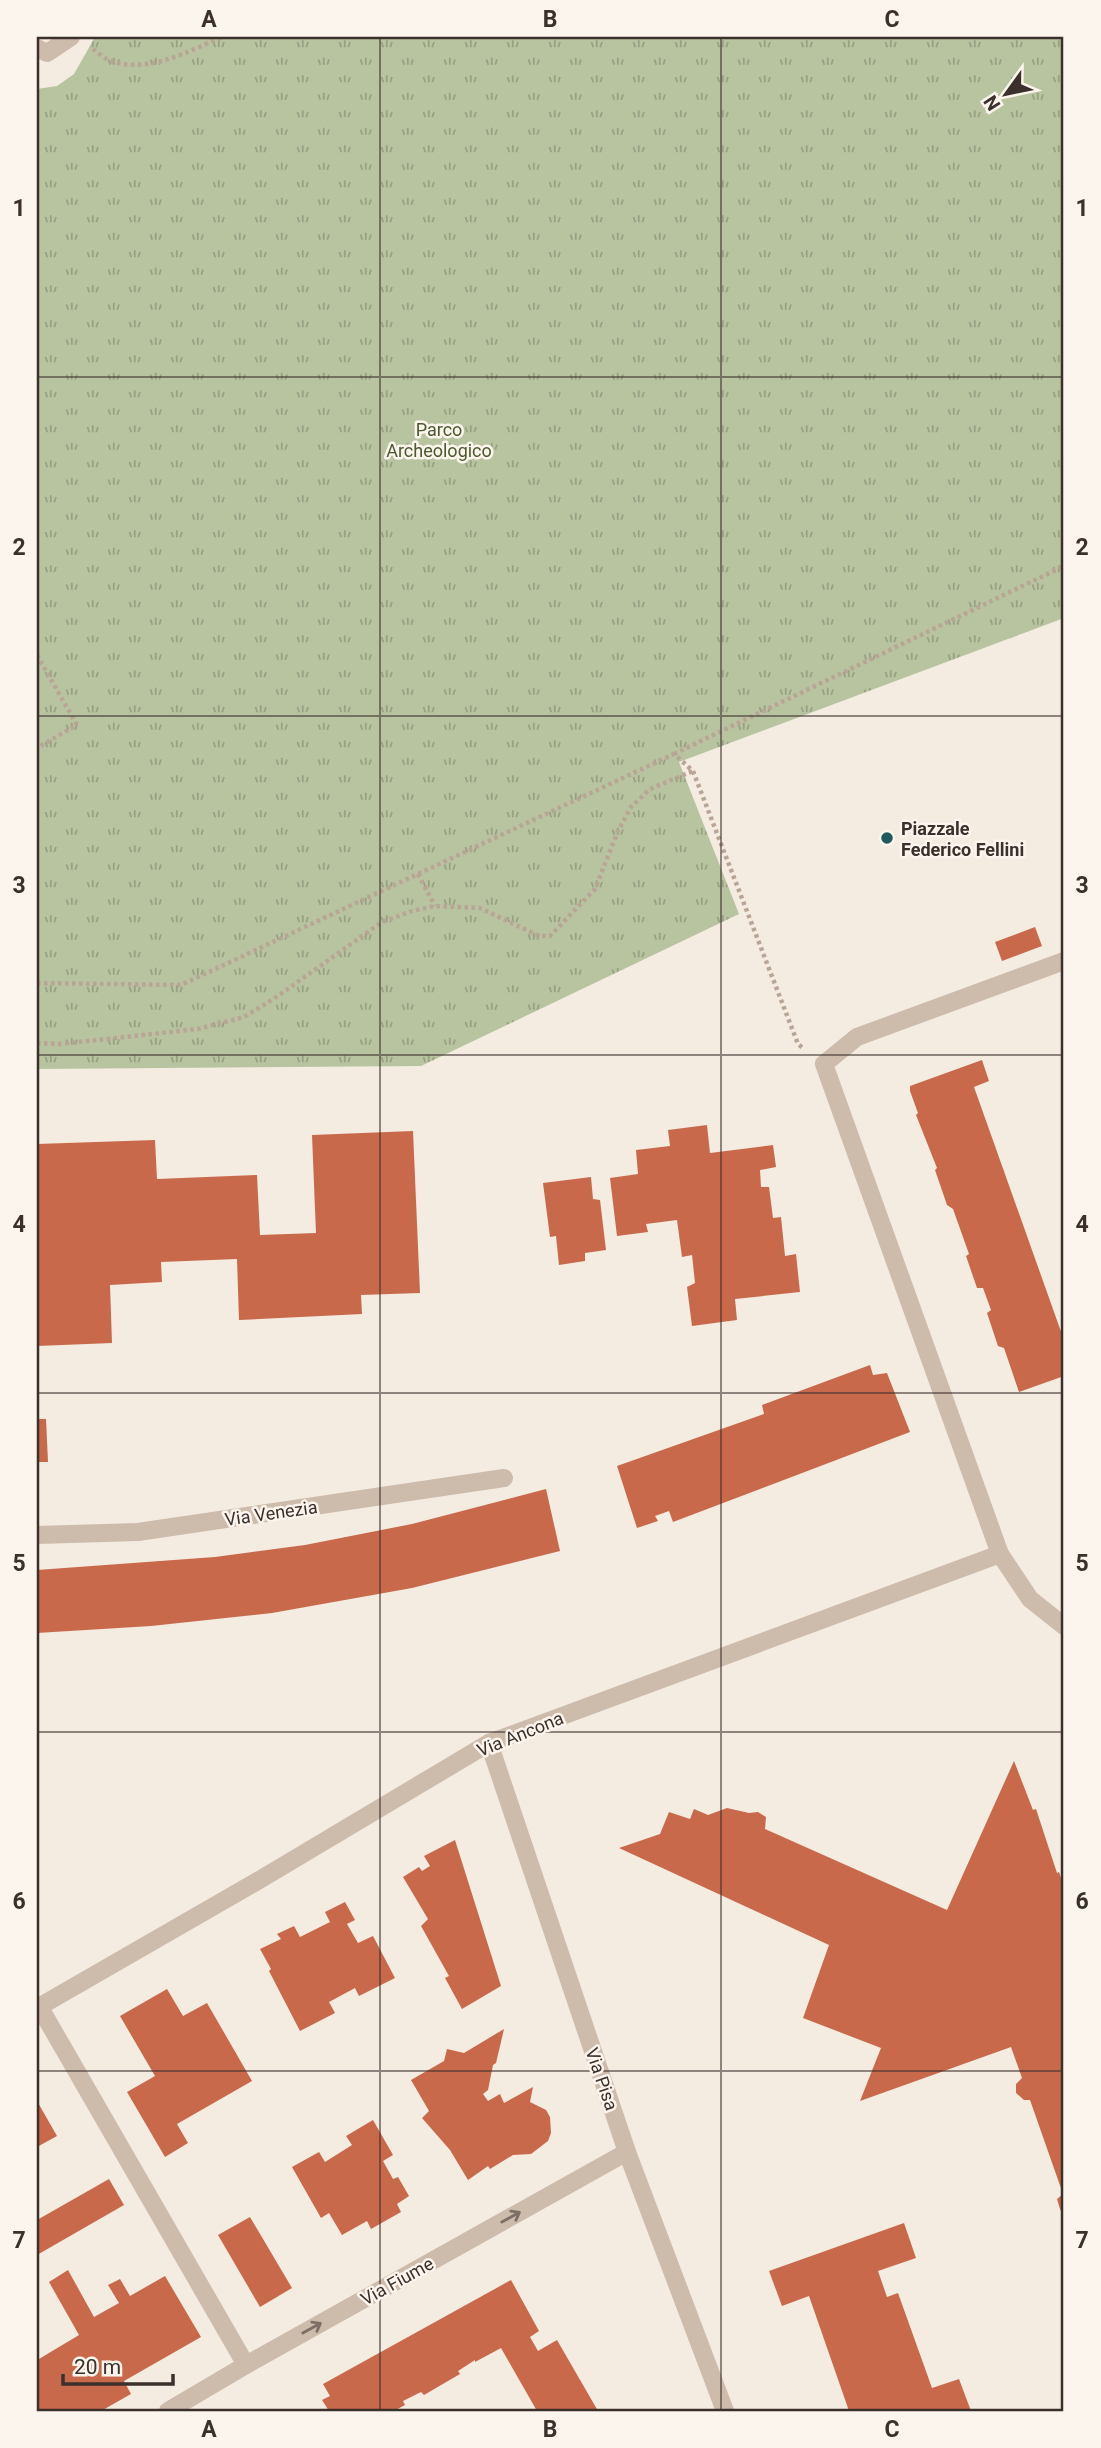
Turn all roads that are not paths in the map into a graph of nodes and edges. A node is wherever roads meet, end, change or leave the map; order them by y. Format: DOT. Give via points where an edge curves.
graph roads {
  1 [pos="71,37"];
  2 [pos="37,48"];
  3 [pos="1064,961"];
  4 [pos="504,1478"];
  5 [pos="37,1535"];
  6 [pos="1000,1554"];
  7 [pos="1064,1626"];
  8 [pos="489,1743"];
  9 [pos="38,2007"];
  10 [pos="627,2152"];
  11 [pos="246,2365"];
  12 [pos="168,2411"];
  13 [pos="725,2411"];
  1 -- 2 [label="street" via="47,53"];
  3 -- 6 [label="street" via="857,1037 824,1064"];
  4 -- 5 [label="street, Via Venezia" via="138,1532"];
  6 -- 7 [label="street" via="1030,1599"];
  6 -- 8 [label="street, Via Ancona"];
  8 -- 9 [label="street, Via Ancona"];
  8 -- 10 [label="street, Via Pisa"];
  9 -- 11 [label="street"];
  11 -- 10 [label="street, Via Fiume, one-way"];
  10 -- 13 [label="street, Via Pisa"];
  11 -- 12 [label="street, Via Fiume"];
}
